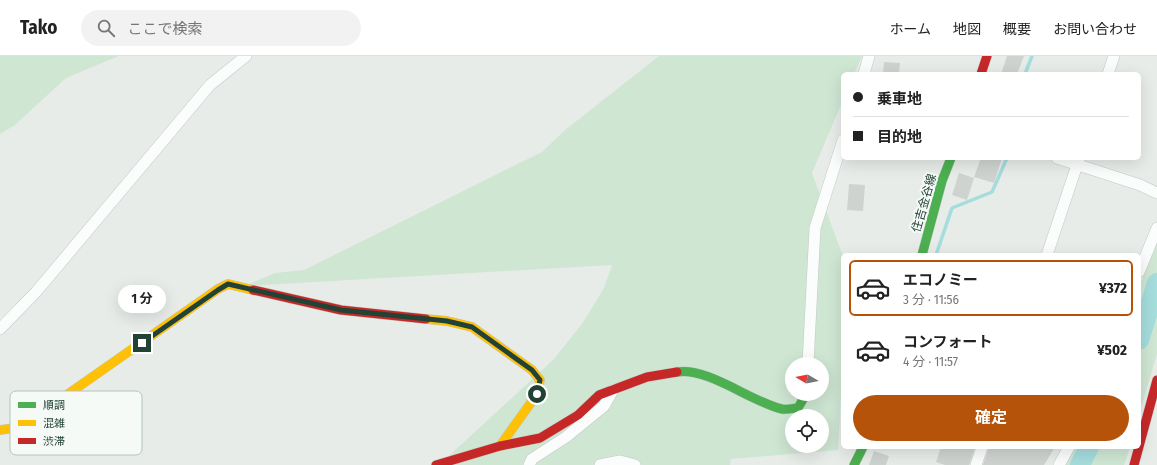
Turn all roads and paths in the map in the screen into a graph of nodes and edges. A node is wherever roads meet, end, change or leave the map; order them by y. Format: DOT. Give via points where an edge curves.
graph roads {
  1 [pos="246,56"];
  2 [pos="869,56"];
  3 [pos="987,56"];
  4 [pos="1114,56"];
  5 [pos="865,72"];
  6 [pos="982,72"];
  7 [pos="1109,72"];
  8 [pos="841,146"];
  9 [pos="950,160"];
  10 [pos="1068,160"];
  11 [pos="1078,162"];
  12 [pos="1157,193"];
  13 [pos="1157,228"];
  14 [pos="923,253"];
  15 [pos="1048,253"];
  16 [pos="1141,267"];
  17 [pos="0,329"];
  18 [pos="808,357"];
  19 [pos="1156,384"];
  20 [pos="613,390"];
  21 [pos="72,391"];
  22 [pos="802,401"];
  23 [pos="10,428"];
  24 [pos="0,430"];
  25 [pos="1141,439"];
  26 [pos="500,446"];
  27 [pos="862,449"];
  28 [pos="981,449"];
  29 [pos="1068,449"];
  30 [pos="1138,449"];
  31 [pos="436,465"];
  32 [pos="529,465"];
  33 [pos="600,465"];
  34 [pos="635,465"];
  35 [pos="854,465"];
  36 [pos="976,465"];
  37 [pos="1059,465"];
  38 [pos="1134,465"];
  1 -- 17 [label="street" via="210,85 36,292"];
  2 -- 5 [label="street"];
  3 -- 6 [label="street"];
  4 -- 7 [label="street"];
  8 -- 18 [label="street" via="815,228"];
  9 -- 14 [label="street, 住吉金谷線"];
  10 -- 11 [label="street"];
  11 -- 12 [label="street"];
  11 -- 15 [label="street"];
  13 -- 16 [label="street"];
  19 -- 25 [label="street"];
  20 -- 22 [label="street" via="647,377 684,371 703,375 784,409 798,408"];
  20 -- 26 [label="street" via="599,395 578,415 540,438"];
  20 -- 32 [label="street" via="604,406 566,437 532,459"];
  21 -- 26 [label="street" via="228,284 341,310 447,321 472,327 532,370 540,380 537,394"];
  23 -- 24 [label="street"];
  26 -- 31 [label="street"];
  27 -- 35 [label="street"];
  28 -- 36 [label="street"];
  29 -- 37 [label="street"];
  30 -- 38 [label="street"];
  33 -- 34 [label="street" via="620,461"];
}
